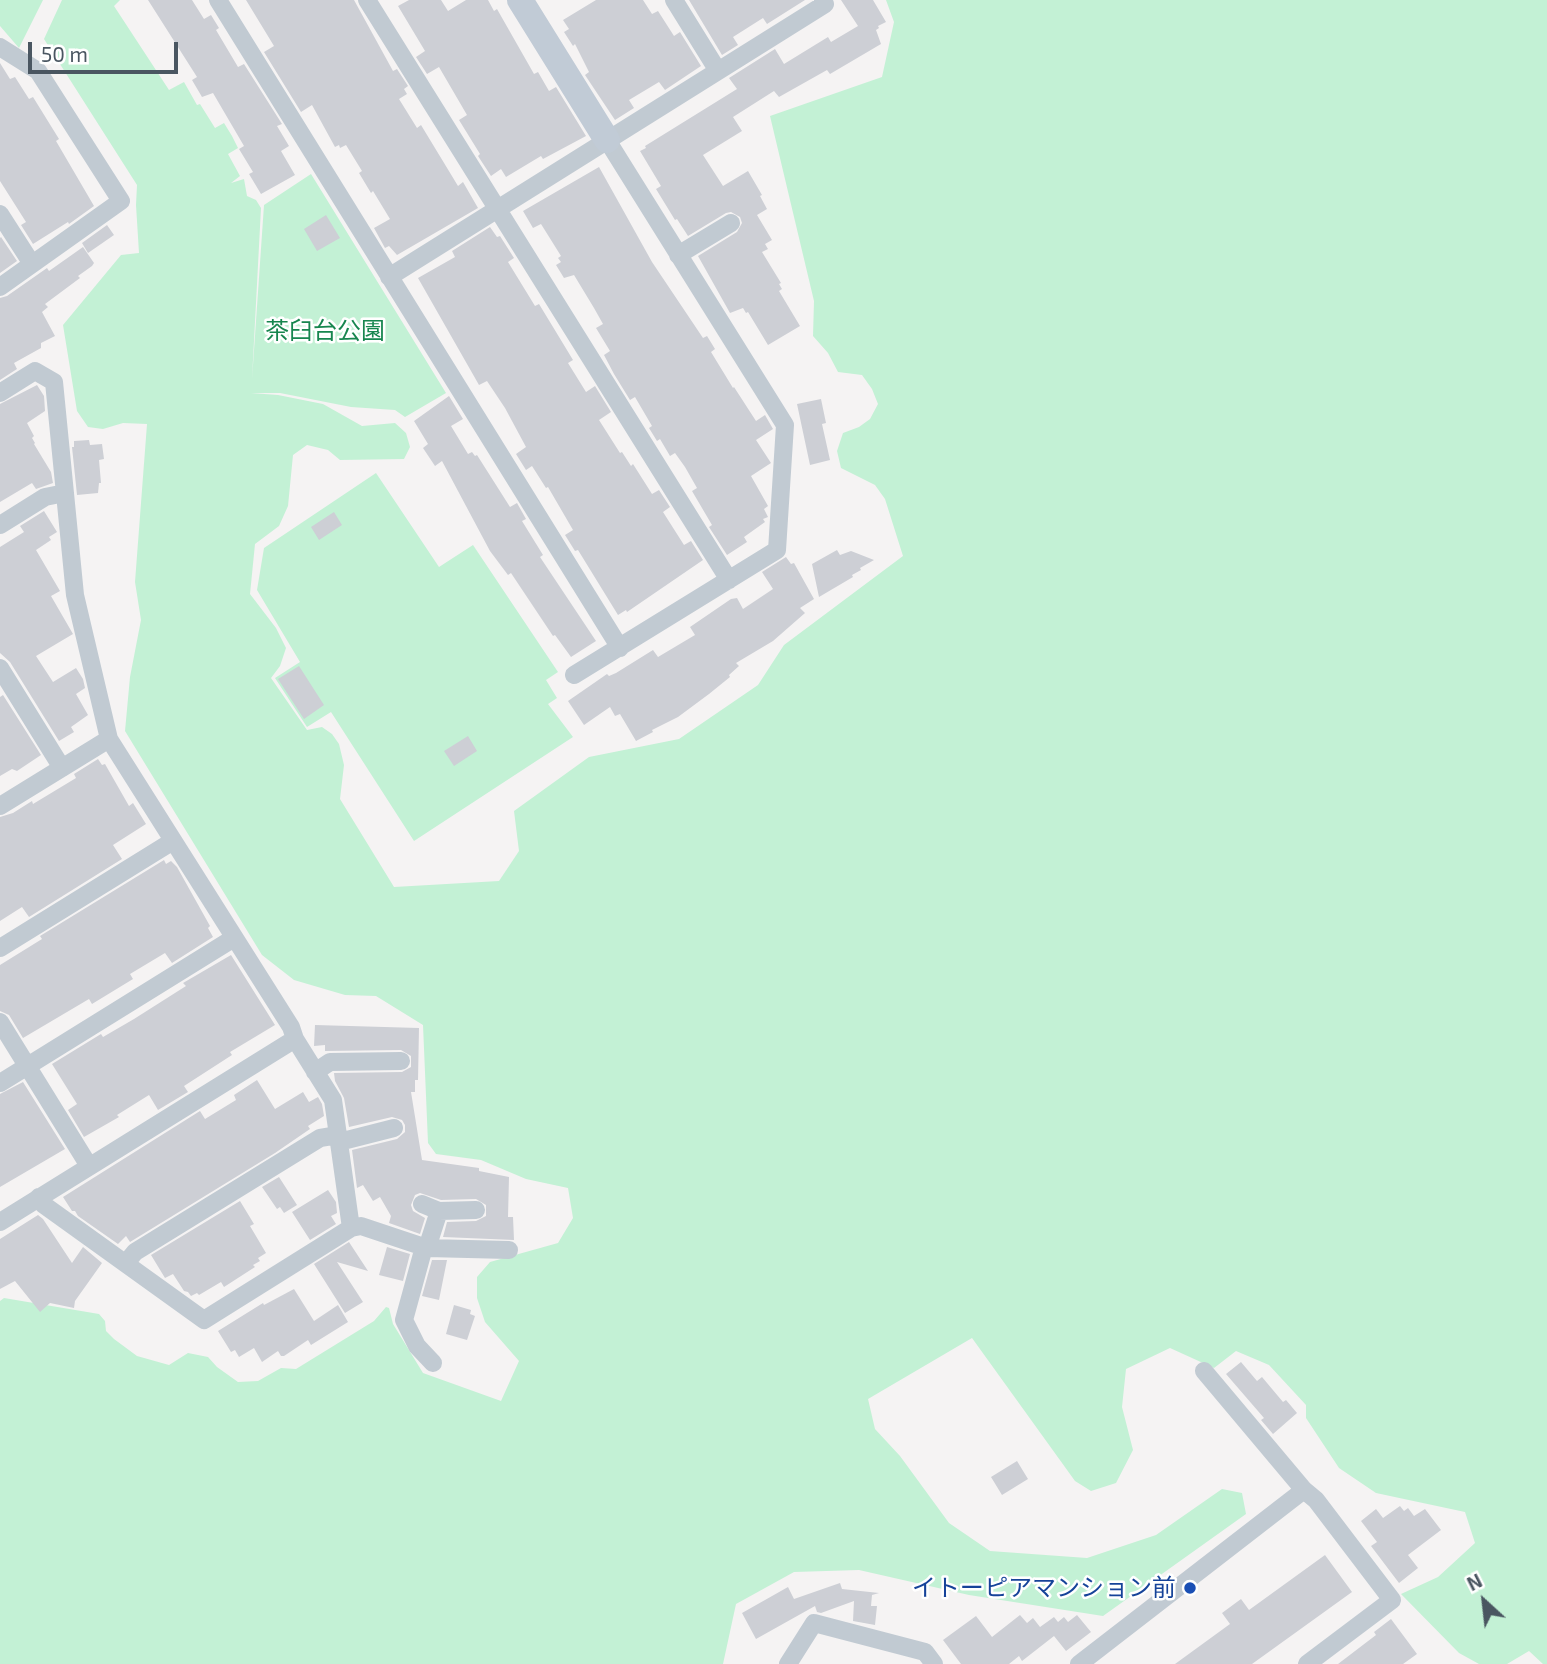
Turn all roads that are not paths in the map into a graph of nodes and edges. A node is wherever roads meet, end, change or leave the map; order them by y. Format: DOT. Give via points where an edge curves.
graph roads {
  1 [pos="218,0"];
  2 [pos="367,0"];
  3 [pos="520,0"];
  4 [pos="674,0"];
  5 [pos="823,0"];
  6 [pos="0,47"];
  7 [pos="718,71"];
  8 [pos="607,140"];
  9 [pos="496,209"];
  10 [pos="0,214"];
  11 [pos="731,223"];
  12 [pos="678,255"];
  13 [pos="32,264"];
  14 [pos="389,276"];
  15 [pos="0,287"];
  16 [pos="0,393"];
  17 [pos="65,493"];
  18 [pos="0,525"];
  19 [pos="729,580"];
  20 [pos="620,648"];
  21 [pos="0,668"];
  22 [pos="574,675"];
  23 [pos="109,739"];
  24 [pos="62,768"];
  25 [pos="0,807"];
  26 [pos="173,841"];
  27 [pos="234,938"];
  28 [pos="0,948"];
  29 [pos="0,1022"];
  30 [pos="295,1039"];
  31 [pos="401,1061"];
  32 [pos="28,1066"];
  33 [pos="315,1072"];
  34 [pos="0,1083"];
  35 [pos="394,1128"];
  36 [pos="338,1138"];
  37 [pos="89,1166"];
  38 [pos="39,1197"];
  39 [pos="476,1210"];
  40 [pos="0,1222"];
  41 [pos="351,1228"];
  42 [pos="426,1247"];
  43 [pos="509,1250"];
  44 [pos="126,1263"];
  45 [pos="433,1363"];
  46 [pos="1204,1371"];
  47 [pos="1304,1490"];
  48 [pos="788,1664"];
  49 [pos="934,1664"];
  50 [pos="1079,1664"];
  51 [pos="1307,1664"];
  1 -- 14 [label="street"];
  2 -- 9 [label="street"];
  3 -- 8 [label="street"];
  4 -- 7 [label="street"];
  5 -- 7 [label="street" via="825,4"];
  6 -- 13 [label="street" via="38,71 121,201"];
  7 -- 8 [label="street"];
  8 -- 9 [label="street"];
  8 -- 12 [label="street"];
  9 -- 14 [label="street"];
  9 -- 19 [label="street"];
  10 -- 13 [label="street"];
  11 -- 12 [label="street"];
  12 -- 19 [label="street" via="785,425 777,550"];
  13 -- 15 [label="street"];
  14 -- 20 [label="street"];
  16 -- 17 [label="street" via="35,372 54,382"];
  17 -- 18 [label="street" via="45,497"];
  17 -- 23 [label="street" via="75,595"];
  19 -- 20 [label="street"];
  20 -- 22 [label="street"];
  21 -- 24 [label="street"];
  23 -- 24 [label="street"];
  23 -- 26 [label="street"];
  24 -- 25 [label="street"];
  26 -- 27 [label="street"];
  26 -- 28 [label="street"];
  27 -- 30 [label="street"];
  27 -- 32 [label="street"];
  29 -- 32 [label="street"];
  30 -- 33 [label="street"];
  30 -- 37 [label="street"];
  31 -- 33 [label="street" via="330,1062"];
  32 -- 34 [label="street"];
  32 -- 37 [label="street"];
  33 -- 36 [label="street" via="333,1100"];
  35 -- 36 [label="street"];
  36 -- 41 [label="street"];
  36 -- 44 [label="street" via="320,1138 135,1252"];
  37 -- 38 [label="street"];
  38 -- 40 [label="street"];
  38 -- 44 [label="street"];
  39 -- 42 [label="street" via="430,1207"];
  41 -- 42 [label="street" via="361,1226"];
  41 -- 44 [label="street" via="204,1320"];
  42 -- 43 [label="street"];
  42 -- 45 [label="street" via="404,1320 417,1346"];
  46 -- 47 [label="street"];
  47 -- 50 [label="street"];
  47 -- 51 [label="street" via="1392,1600"];
  48 -- 49 [label="street" via="814,1623 925,1652"];
}
